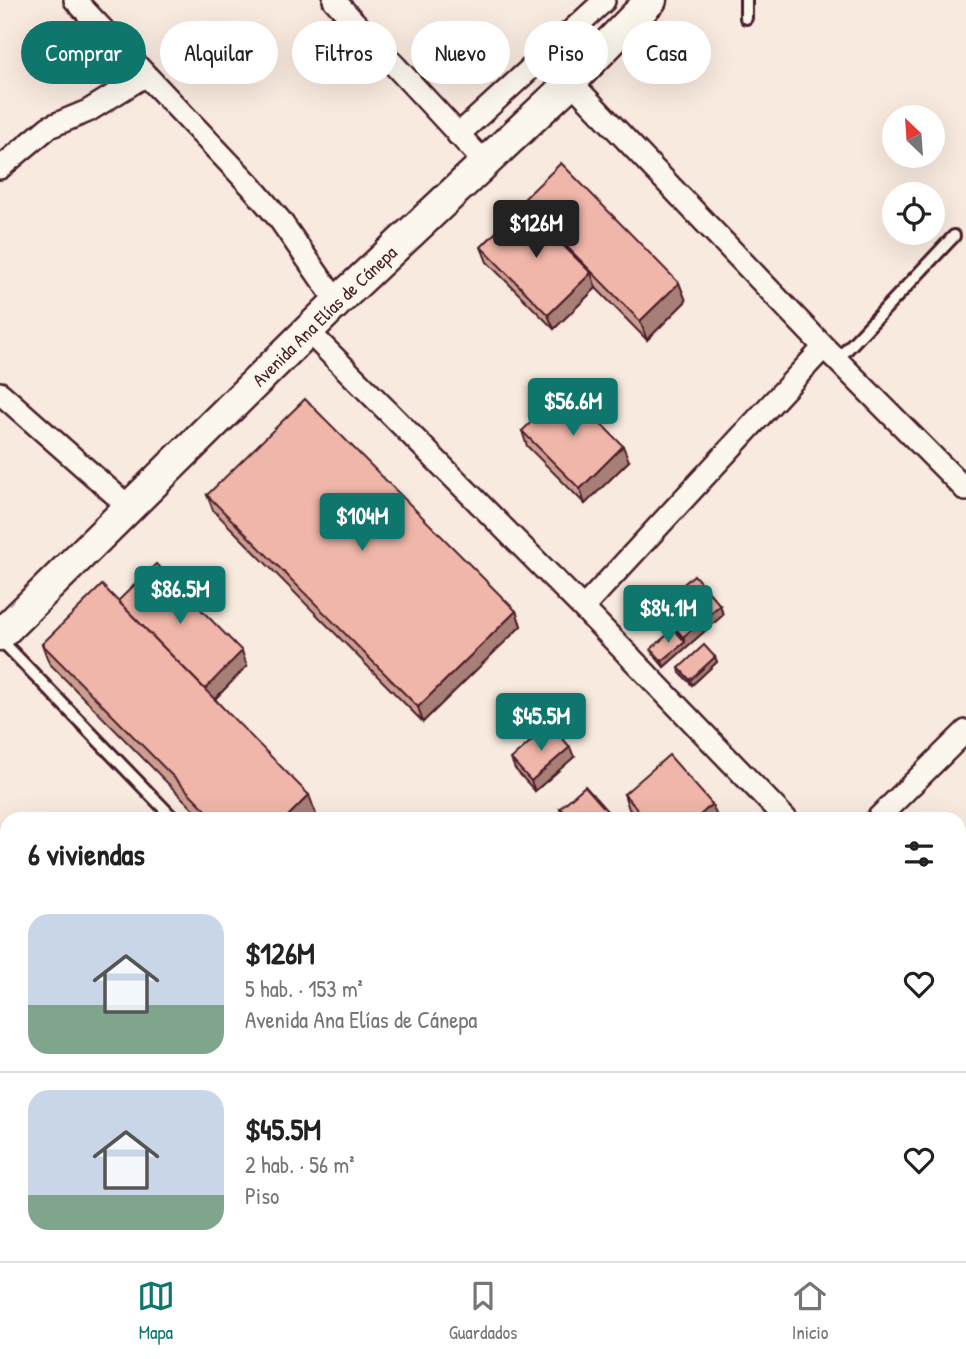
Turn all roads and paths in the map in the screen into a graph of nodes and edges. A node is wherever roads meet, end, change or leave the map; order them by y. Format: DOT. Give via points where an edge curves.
graph roads {
  1 [pos="75,0"];
  2 [pos="334,0"];
  3 [pos="651,0"];
  4 [pos="746,0"];
  5 [pos="604,1"];
  6 [pos="746,18"];
  7 [pos="95,21"];
  8 [pos="624,21"];
  9 [pos="630,21"];
  10 [pos="622,29"];
  11 [pos="608,44"];
  12 [pos="146,75"];
  13 [pos="132,84"];
  14 [pos="569,84"];
  15 [pos="573,84"];
  16 [pos="458,135"];
  17 [pos="486,164"];
  18 [pos="0,168"];
  19 [pos="954,236"];
  20 [pos="337,302"];
  21 [pos="309,332"];
  22 [pos="830,354"];
  23 [pos="0,393"];
  24 [pos="966,490"];
  25 [pos="129,507"];
  26 [pos="583,608"];
  27 [pos="0,637"];
  28 [pos="966,731"];
  29 [pos="167,812"];
  30 [pos="779,812"];
  31 [pos="884,812"];
  1 -- 7 [label="street"];
  2 -- 16 [label="street"];
  3 -- 9 [label="main road, Avenida Ana Elías de Cánepa"];
  4 -- 6 [label="lane"];
  5 -- 8 [label="street"];
  5 -- 16 [label="street"];
  10 -- 11 [label="main road, Avenida Ana Elías de Cánepa"];
  12 -- 20 [label="street" via="280,220"];
  13 -- 18 [label="street" via="88,111 49,127"];
  14 -- 17 [label="main road, Avenida Ana Elías de Cánepa"];
  15 -- 22 [label="street"];
  16 -- 17 [label="street"];
  17 -- 20 [label="main road, Avenida Ana Elías de Cánepa"];
  19 -- 22 [label="lane"];
  20 -- 21 [label="main road, Avenida Ana Elías de Cánepa"];
  21 -- 25 [label="main road, Avenida Ana Elías de Cánepa"];
  21 -- 26 [label="street"];
  22 -- 24 [label="street"];
  22 -- 26 [label="street"];
  23 -- 25 [label="street"];
  25 -- 27 [label="main road, Avenida Ana Elías de Cánepa"];
  26 -- 30 [label="street"];
  27 -- 29 [label="lane"];
  28 -- 31 [label="street"];
}
